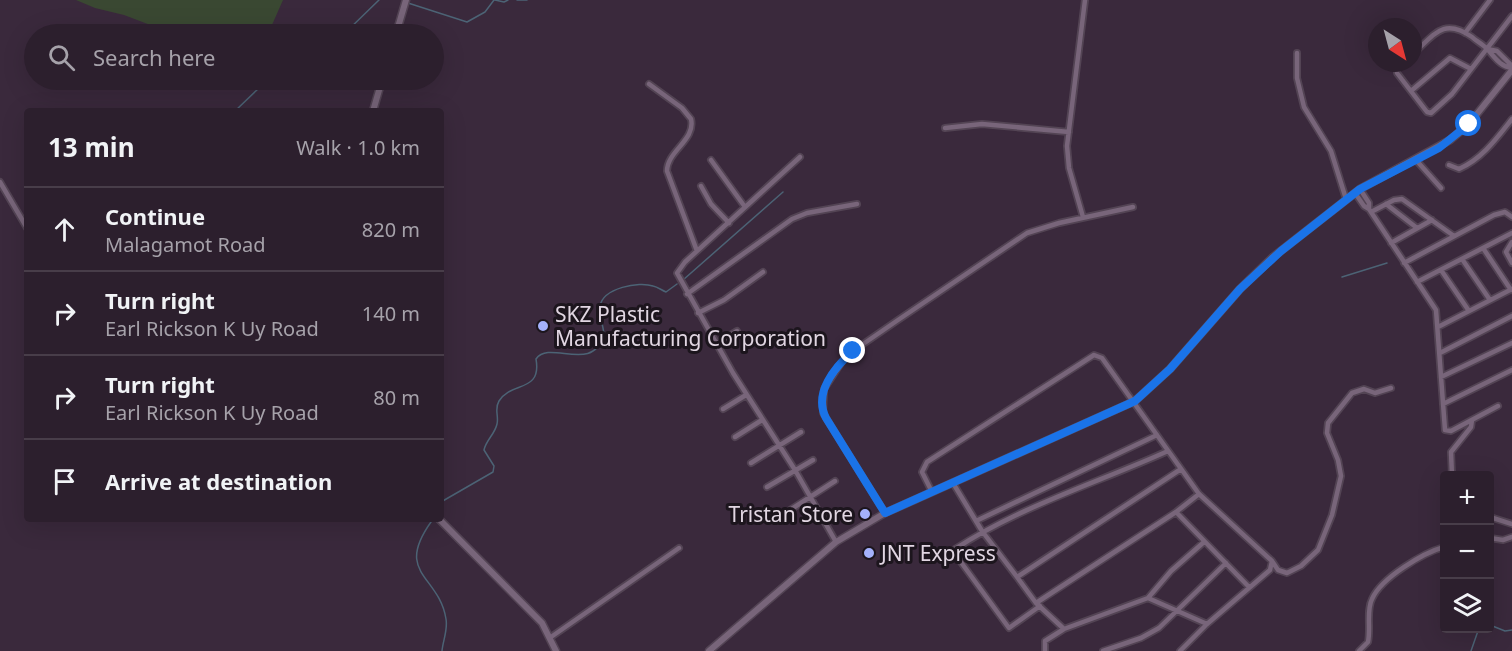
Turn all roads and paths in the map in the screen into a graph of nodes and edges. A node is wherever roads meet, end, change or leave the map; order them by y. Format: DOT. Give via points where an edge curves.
graph roads {
  1 [pos="1085,0"];
  2 [pos="1490,0"];
  3 [pos="405,3"];
  4 [pos="1512,16"];
  5 [pos="399,24"];
  6 [pos="1465,33"];
  7 [pos="1422,46"];
  8 [pos="1487,49"];
  9 [pos="1297,53"];
  10 [pos="1512,68"];
  11 [pos="1471,69"];
  12 [pos="1397,72"];
  13 [pos="648,84"];
  14 [pos="379,90"];
  15 [pos="1411,91"];
  16 [pos="374,108"];
  17 [pos="1512,119"];
  18 [pos="945,128"];
  19 [pos="1069,132"];
  20 [pos="800,157"];
  21 [pos="711,160"];
  22 [pos="1416,160"];
  23 [pos="1449,165"];
  24 [pos="0,182"];
  25 [pos="700,186"];
  26 [pos="1441,188"];
  27 [pos="1357,191"];
  28 [pos="1346,199"];
  29 [pos="857,204"];
  30 [pos="1386,204"];
  31 [pos="746,207"];
  32 [pos="1133,207"];
  33 [pos="1370,210"];
  34 [pos="1083,217"];
  35 [pos="1512,217"];
  36 [pos="1432,220"];
  37 [pos="24,223"];
  38 [pos="729,223"];
  39 [pos="1417,228"];
  40 [pos="1512,233"];
  41 [pos="1454,236"];
  42 [pos="1512,242"];
  43 [pos="1391,243"];
  44 [pos="1483,248"];
  45 [pos="697,251"];
  46 [pos="1462,259"];
  47 [pos="1404,263"];
  48 [pos="1512,263"];
  49 [pos="1441,270"];
  50 [pos="763,272"];
  51 [pos="1417,282"];
  52 [pos="1512,289"];
  53 [pos="687,294"];
  54 [pos="1490,300"];
  55 [pos="1469,311"];
  56 [pos="698,314"];
  57 [pos="1512,316"];
  58 [pos="1438,327"];
  59 [pos="737,331"];
  60 [pos="1512,343"];
  61 [pos="716,344"];
  62 [pos="1440,353"];
  63 [pos="1512,370"];
  64 [pos="1441,377"];
  65 [pos="1391,388"];
  66 [pos="746,395"];
  67 [pos="1135,401"];
  68 [pos="1443,404"];
  69 [pos="1498,406"];
  70 [pos="723,409"];
  71 [pos="762,420"];
  72 [pos="1472,420"];
  73 [pos="801,432"];
  74 [pos="1157,435"];
  75 [pos="735,437"];
  76 [pos="778,444"];
  77 [pos="1168,451"];
  78 [pos="813,460"];
  79 [pos="751,463"];
  80 [pos="1181,469"];
  81 [pos="795,470"];
  82 [pos="1452,471"];
  83 [pos="835,481"];
  84 [pos="952,483"];
  85 [pos="767,487"];
  86 [pos="932,492"];
  87 [pos="1199,494"];
  88 [pos="811,496"];
  89 [pos="790,510"];
  90 [pos="1176,512"];
  91 [pos="885,513"];
  92 [pos="1494,518"];
  93 [pos="976,521"];
  94 [pos="442,522"];
  95 [pos="1512,524"];
  96 [pos="982,531"];
  97 [pos="1512,537"];
  98 [pos="1494,539"];
  99 [pos="836,542"];
  100 [pos="1204,542"];
  101 [pos="679,548"];
  102 [pos="1440,549"];
  103 [pos="1272,561"];
  104 [pos="1226,563"];
  105 [pos="1017,577"];
  106 [pos="1249,587"];
  107 [pos="1148,598"];
  108 [pos="1038,605"];
  109 [pos="1178,612"];
  110 [pos="1207,624"];
  111 [pos="1064,629"];
  112 [pos="551,638"];
  113 [pos="556,651"];
  114 [pos="709,651"];
  115 [pos="1045,651"];
  116 [pos="1103,651"];
  117 [pos="1180,651"];
  118 [pos="1359,651"];
  1 -- 19 [label="street"];
  2 -- 6 [label="street"];
  3 -- 5 [label="street"];
  4 -- 8 [label="street"];
  6 -- 7 [label="street" via="1443,28"];
  6 -- 8 [label="street"];
  8 -- 10 [label="street" via="1497,51"];
  8 -- 11 [label="street"];
  9 -- 28 [label="street" via="1297,78 1304,108 1331,151"];
  10 -- 22 [label="street" via="1461,132"];
  11 -- 15 [label="street" via="1450,58"];
  11 -- 15 [label="street" via="1430,113"];
  12 -- 15 [label="street"];
  13 -- 45 [label="street" via="691,119 689,134 669,161 667,171"];
  14 -- 16 [label="street"];
  17 -- 23 [label="street" via="1475,160 1459,169"];
  18 -- 19 [label="street" via="982,124"];
  19 -- 34 [label="street" via="1069,168"];
  20 -- 31 [label="street"];
  21 -- 31 [label="street"];
  22 -- 26 [label="street"];
  22 -- 27 [label="street"];
  24 -- 37 [label="street"];
  25 -- 38 [label="street"];
  27 -- 28 [label="street"];
  27 -- 33 [label="street"];
  28 -- 67 [label="street" via="1263,266 1170,369"];
  29 -- 53 [label="street" via="792,219"];
  30 -- 33 [label="street"];
  30 -- 36 [label="street" via="1402,199"];
  30 -- 39 [label="street"];
  31 -- 38 [label="street"];
  32 -- 34 [label="street"];
  33 -- 43 [label="street"];
  34 -- 91 [label="street" via="1027,233 1002,248 853,351 831,377 822,396 823,413"];
  35 -- 41 [label="street" via="1505,212 1497,213"];
  36 -- 39 [label="street"];
  36 -- 41 [label="street"];
  38 -- 45 [label="street"];
  39 -- 43 [label="street"];
  40 -- 44 [label="street"];
  41 -- 47 [label="street"];
  42 -- 48 [label="street" via="1506,252"];
  43 -- 47 [label="street"];
  44 -- 46 [label="street"];
  44 -- 52 [label="street"];
  45 -- 53 [label="street" via="677,273"];
  46 -- 49 [label="street"];
  46 -- 54 [label="street"];
  47 -- 51 [label="street"];
  49 -- 51 [label="street"];
  49 -- 55 [label="street"];
  50 -- 56 [label="street"];
  51 -- 58 [label="street" via="1436,310"];
  52 -- 54 [label="street"];
  53 -- 56 [label="street"];
  54 -- 55 [label="street"];
  55 -- 58 [label="street"];
  56 -- 61 [label="street"];
  57 -- 62 [label="street"];
  58 -- 62 [label="street"];
  59 -- 61 [label="street"];
  60 -- 64 [label="street"];
  61 -- 66 [label="street"];
  62 -- 64 [label="street"];
  63 -- 68 [label="street"];
  64 -- 68 [label="street"];
  65 -- 103 [label="street" via="1352,393 1331,417 1327,433 1341,476 1323,541 1310,558 1287,573 1278,570"];
  66 -- 70 [label="street"];
  66 -- 71 [label="street"];
  67 -- 74 [label="street"];
  67 -- 84 [label="street"];
  67 -- 86 [label="street" via="1107,362 1094,355 927,462 921,472"];
  68 -- 72 [label="street" via="1447,431"];
  69 -- 72 [label="street"];
  71 -- 75 [label="street"];
  71 -- 76 [label="street"];
  72 -- 82 [label="street" via="1471,427 1451,452"];
  73 -- 76 [label="street"];
  74 -- 77 [label="street"];
  74 -- 93 [label="street"];
  76 -- 79 [label="street"];
  76 -- 81 [label="street"];
  77 -- 80 [label="street"];
  77 -- 96 [label="street"];
  78 -- 81 [label="street"];
  80 -- 87 [label="street"];
  80 -- 105 [label="street"];
  81 -- 85 [label="street"];
  81 -- 88 [label="street"];
  83 -- 88 [label="street"];
  84 -- 86 [label="street"];
  84 -- 93 [label="street"];
  86 -- 91 [label="street"];
  87 -- 90 [label="street"];
  87 -- 103 [label="street"];
  88 -- 89 [label="street"];
  88 -- 99 [label="street"];
  90 -- 100 [label="street"];
  90 -- 108 [label="street"];
  91 -- 99 [label="street"];
  92 -- 95 [label="street"];
  93 -- 96 [label="street"];
  94 -- 112 [label="street" via="534,615"];
  96 -- 105 [label="street"];
  96 -- 108 [label="street" via="954,552 1008,627"];
  97 -- 98 [label="street"];
  99 -- 114 [label="street"];
  100 -- 104 [label="street"];
  100 -- 107 [label="street"];
  101 -- 112 [label="street"];
  102 -- 118 [label="street" via="1410,564 1375,594 1370,603 1368,642"];
  103 -- 106 [label="street" via="1270,570"];
  104 -- 106 [label="street"];
  104 -- 109 [label="street"];
  105 -- 108 [label="street"];
  106 -- 110 [label="street"];
  107 -- 109 [label="street"];
  107 -- 111 [label="street"];
  108 -- 111 [label="street"];
  109 -- 110 [label="street"];
  109 -- 116 [label="street" via="1150,633"];
  110 -- 117 [label="street"];
  111 -- 115 [label="street" via="1045,641"];
  112 -- 113 [label="street"];
}
